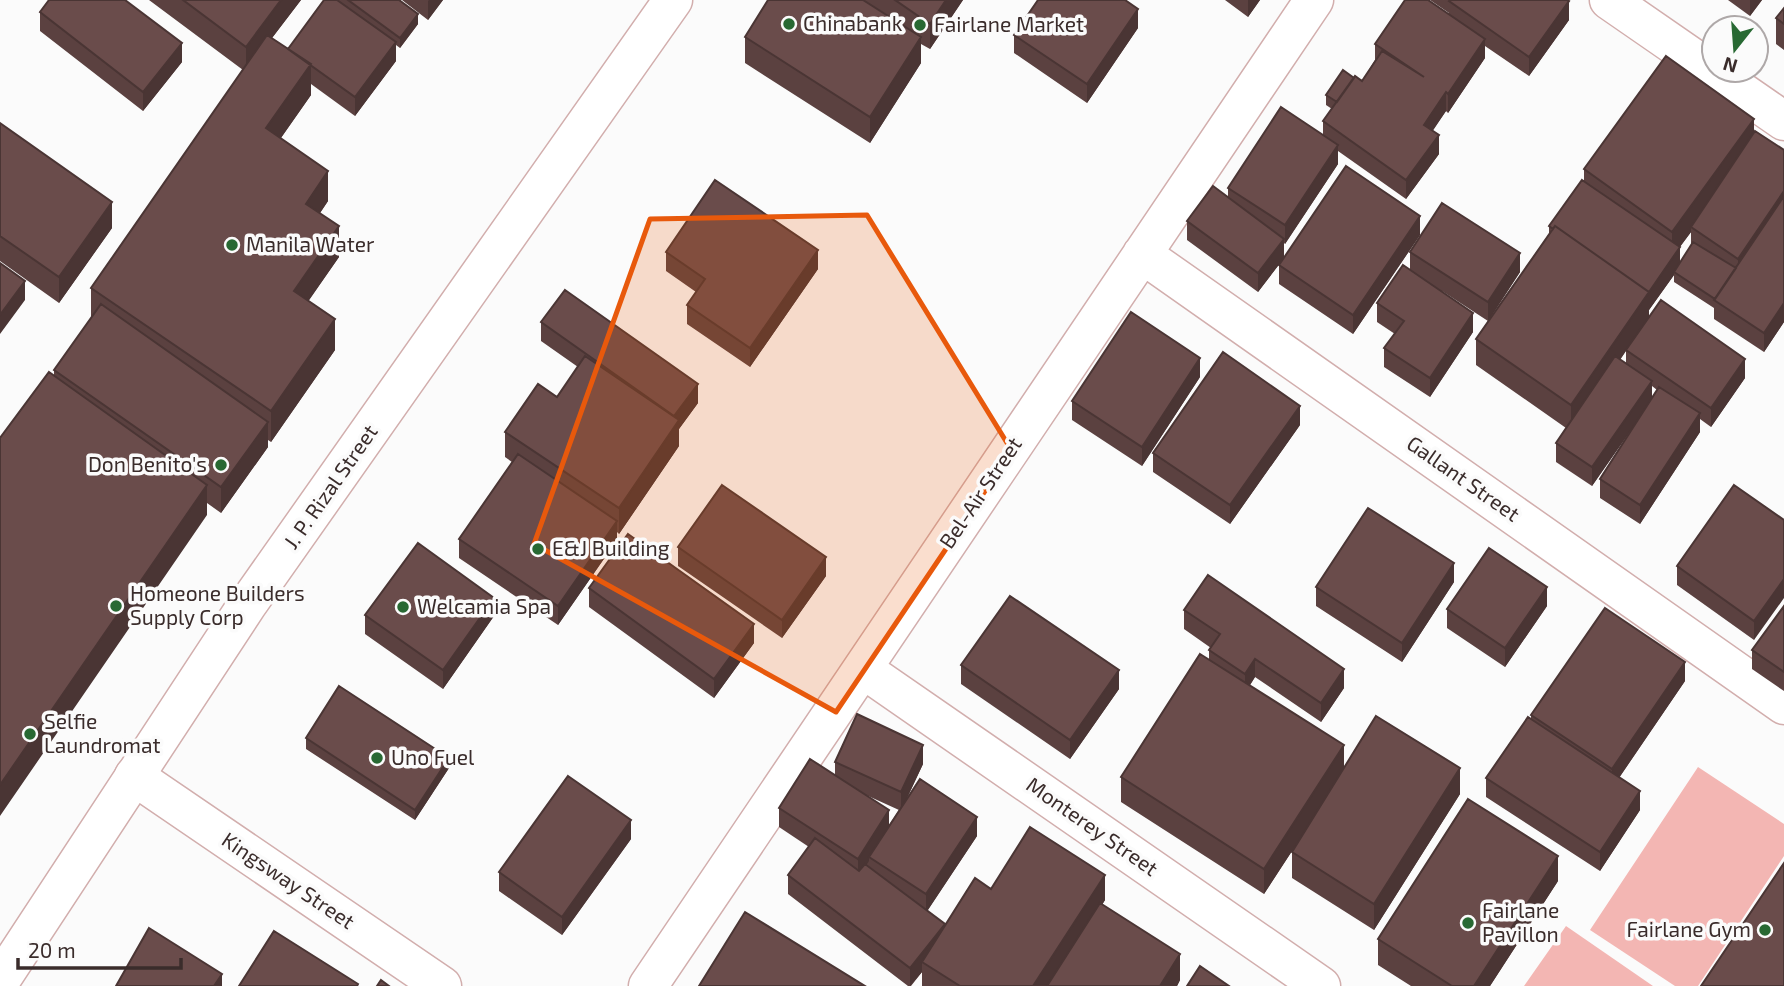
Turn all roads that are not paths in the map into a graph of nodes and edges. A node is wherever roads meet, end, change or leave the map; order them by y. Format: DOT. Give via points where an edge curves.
graph roads {
  1 [pos="673,0"];
  2 [pos="1314,0"];
  3 [pos="1609,0"];
  4 [pos="1784,121"];
  5 [pos="1142,254"];
  6 [pos="863,669"];
  7 [pos="1784,705"];
  8 [pos="134,776"];
  9 [pos="0,981"];
  10 [pos="442,986"];
  11 [pos="648,986"];
  12 [pos="1321,986"];
  1 -- 8 [label="street, J. P. Rizal Street" via="247,605"];
  2 -- 5 [label="street, Bel-Air Street"];
  3 -- 4 [label="street"];
  5 -- 6 [label="street, Bel-Air Street"];
  5 -- 7 [label="street, Gallant Street"];
  6 -- 11 [label="street, Bel-Air Street"];
  6 -- 12 [label="street, Monterey Street"];
  8 -- 9 [label="street, J. P. Rizal Street"];
  8 -- 10 [label="street, Kingsway Street"];
}
